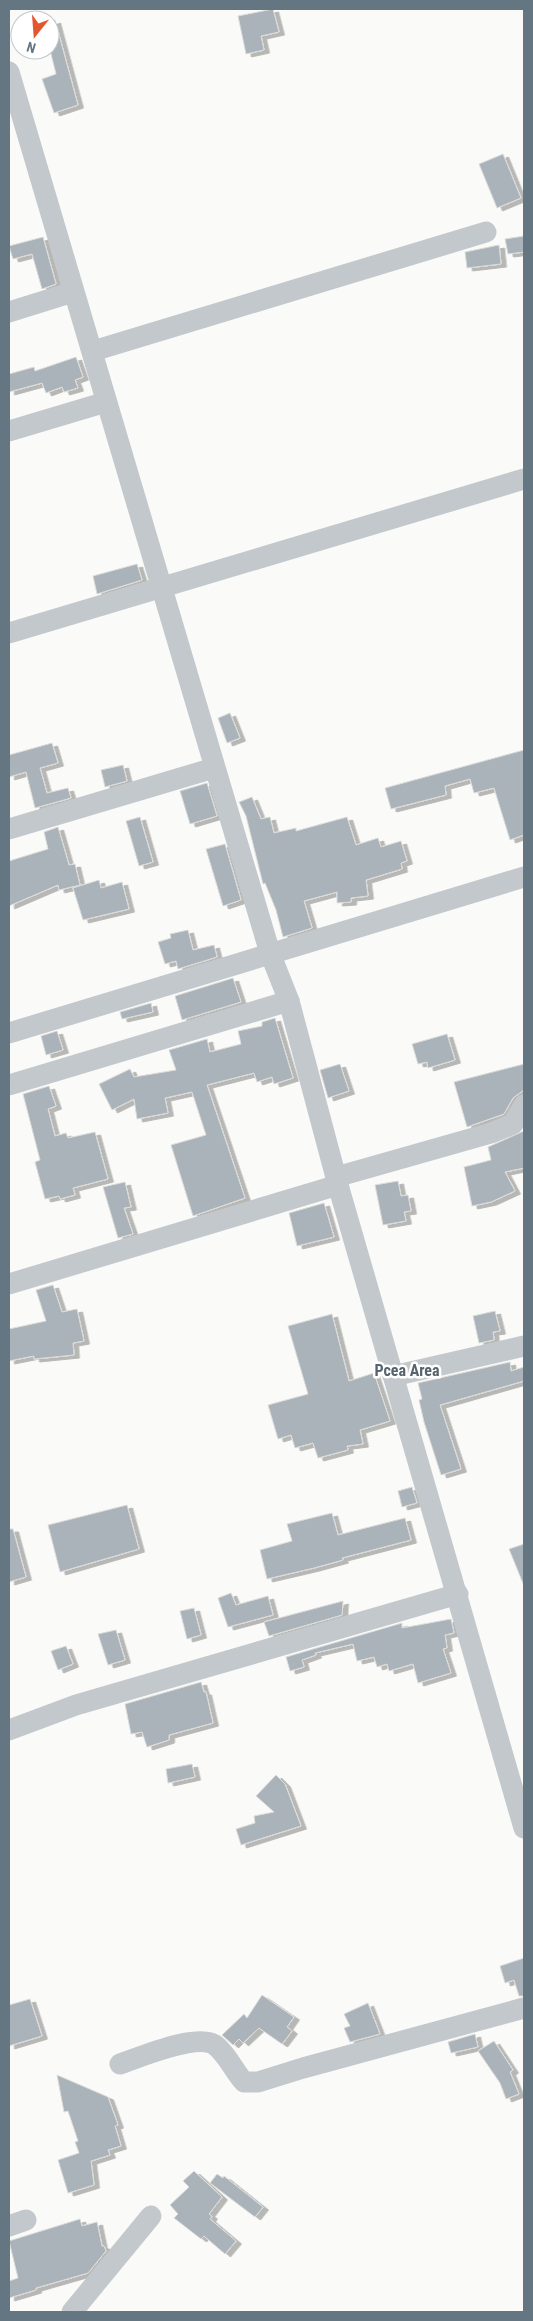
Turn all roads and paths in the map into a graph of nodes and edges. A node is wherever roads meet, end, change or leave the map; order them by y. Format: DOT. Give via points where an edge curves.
graph roads {
  1 [pos="9,72"];
  2 [pos="486,232"];
  3 [pos="73,292"];
  4 [pos="9,312"];
  5 [pos="93,351"];
  6 [pos="106,402"];
  7 [pos="9,432"];
  8 [pos="524,479"];
  9 [pos="161,588"];
  10 [pos="9,633"];
  11 [pos="214,768"];
  12 [pos="9,829"];
  13 [pos="524,877"];
  14 [pos="270,954"];
  15 [pos="289,1001"];
  16 [pos="9,1033"];
  17 [pos="9,1085"];
  18 [pos="524,1104"];
  19 [pos="337,1181"];
  20 [pos="9,1284"];
  21 [pos="524,1346"];
  22 [pos="393,1376"];
  23 [pos="458,1594"];
  24 [pos="9,1730"];
  25 [pos="524,1828"];
  26 [pos="524,2008"];
  27 [pos="120,2064"];
  28 [pos="151,2216"];
  29 [pos="72,2312"];
  1 -- 3 [label="street"];
  2 -- 5 [label="street"];
  3 -- 4 [label="street"];
  3 -- 5 [label="street"];
  5 -- 6 [label="street"];
  6 -- 7 [label="street"];
  6 -- 9 [label="street"];
  8 -- 9 [label="street"];
  9 -- 10 [label="street"];
  9 -- 11 [label="street"];
  11 -- 12 [label="street"];
  11 -- 14 [label="street"];
  13 -- 14 [label="street"];
  14 -- 15 [label="street"];
  14 -- 16 [label="street"];
  15 -- 17 [label="street"];
  15 -- 19 [label="street"];
  18 -- 19 [label="street" via="513,1124"];
  19 -- 20 [label="street"];
  19 -- 22 [label="street"];
  21 -- 22 [label="street"];
  22 -- 23 [label="street"];
  23 -- 24 [label="street" via="76,1705"];
  23 -- 25 [label="street"];
  26 -- 27 [label="street" via="258,2082 244,2082 216,2046 200,2041"];
  28 -- 29 [label="street"];
}
